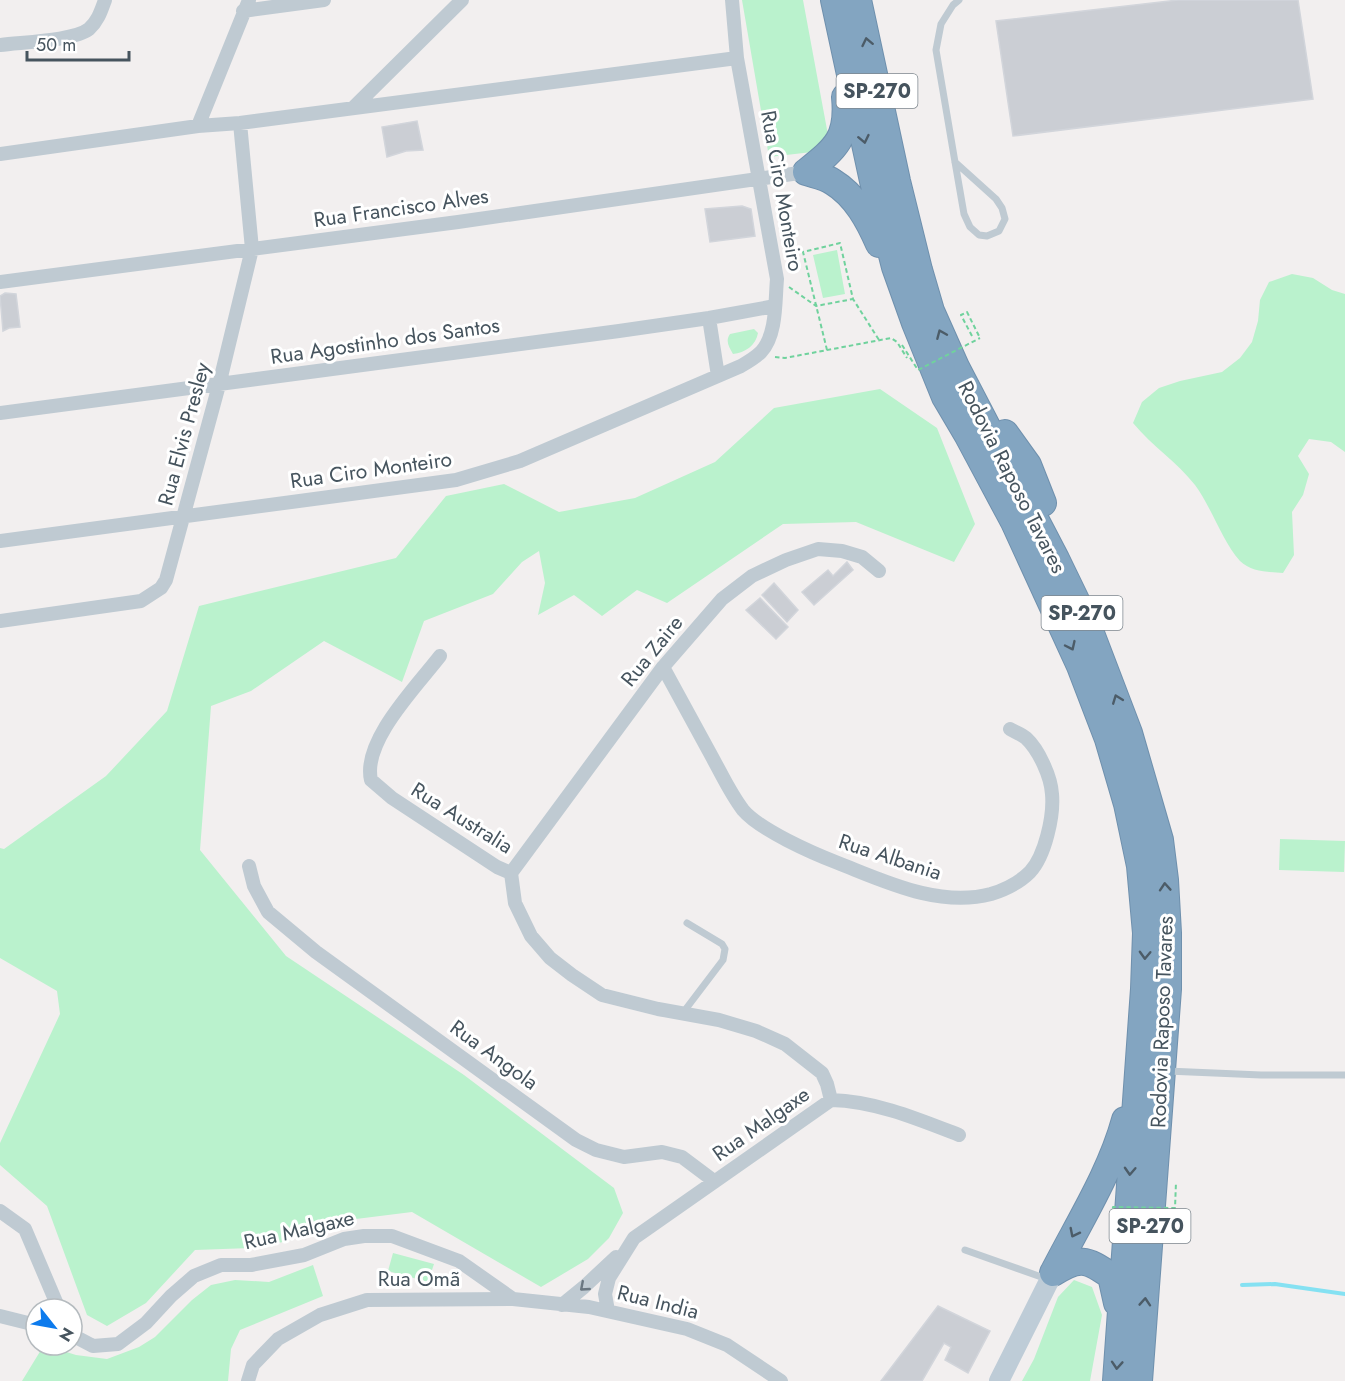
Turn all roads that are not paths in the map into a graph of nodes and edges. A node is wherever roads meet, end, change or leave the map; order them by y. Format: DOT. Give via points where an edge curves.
graph roads {
  1 [pos="105,0"];
  2 [pos="324,0"];
  3 [pos="462,0"];
  4 [pos="732,0"];
  5 [pos="834,0"];
  6 [pos="858,0"];
  7 [pos="959,0"];
  8 [pos="246,5"];
  9 [pos="840,31"];
  10 [pos="0,45"];
  11 [pos="737,58"];
  12 [pos="353,108"];
  13 [pos="240,123"];
  14 [pos="198,126"];
  15 [pos="0,154"];
  16 [pos="955,162"];
  17 [pos="806,172"];
  18 [pos="759,180"];
  19 [pos="252,249"];
  20 [pos="0,282"];
  21 [pos="775,306"];
  22 [pos="708,318"];
  23 [pos="909,334"];
  24 [pos="718,376"];
  25 [pos="219,385"];
  26 [pos="0,412"];
  27 [pos="185,516"];
  28 [pos="0,542"];
  29 [pos="1047,566"];
  30 [pos="879,571"];
  31 [pos="0,621"];
  32 [pos="440,656"];
  33 [pos="663,667"];
  34 [pos="1010,729"];
  35 [pos="249,866"];
  36 [pos="511,873"];
  37 [pos="687,923"];
  38 [pos="682,1014"];
  39 [pos="1141,1040"];
  40 [pos="1161,1071"];
  41 [pos="1345,1075"];
  42 [pos="831,1100"];
  43 [pos="959,1135"];
  44 [pos="714,1181"];
  45 [pos="0,1211"];
  46 [pos="634,1238"];
  47 [pos="964,1250"];
  48 [pos="1052,1276"];
  49 [pos="54,1297"];
  50 [pos="513,1299"];
  51 [pos="562,1305"];
  52 [pos="608,1311"];
  53 [pos="0,1316"];
  54 [pos="1120,1318"];
  55 [pos="24,1322"];
  56 [pos="84,1341"];
  57 [pos="248,1381"];
  58 [pos="782,1381"];
  59 [pos="999,1381"];
  60 [pos="1116,1381"];
  61 [pos="1139,1381"];
  1 -- 10 [label="street" via="98,20 75,36"];
  2 -- 8 [label="street"];
  3 -- 12 [label="street"];
  4 -- 11 [label="street, Rua Ciro Monteiro"];
  5 -- 9 [label="highway, Rodovia Raposo Tavares / SP-270"];
  29 -- 6 [label="highway, Rodovia Raposo Tavares / SP-270, one-way" via="931,311 897,182"];
  7 -- 16 [label="lane" via="941,24 936,50"];
  8 -- 14 [label="street"];
  9 -- 17 [label="highway" via="846,121 832,152"];
  9 -- 23 [label="highway, Rodovia Raposo Tavares / SP-270, one-way"];
  11 -- 12 [label="street"];
  11 -- 18 [label="street, Rua Ciro Monteiro"];
  12 -- 13 [label="street"];
  13 -- 14 [label="street"];
  13 -- 19 [label="street, Rua Elvis Presley"];
  14 -- 15 [label="street"];
  16 -- 16 [label="lane" via="970,227 979,235 999,231 1005,219 1002,208"];
  17 -- 18 [label="street, Rua Francisco Alves"];
  17 -- 23 [label="highway" via="832,181 851,196 870,225 890,268"];
  18 -- 19 [label="street, Rua Francisco Alves"];
  18 -- 21 [label="street, Rua Ciro Monteiro" via="777,279"];
  19 -- 20 [label="street, Rua Francisco Alves"];
  19 -- 25 [label="street, Rua Elvis Presley"];
  21 -- 22 [label="street, Rua Agostinho dos Santos"];
  21 -- 24 [label="street, Rua Ciro Monteiro" via="770,338 762,351"];
  22 -- 24 [label="street"];
  22 -- 25 [label="street, Rua Agostinho dos Santos"];
  23 -- 29 [label="highway, Rodovia Raposo Tavares / SP-270" via="1014,522"];
  24 -- 27 [label="street, Rua Ciro Monteiro" via="520,461 456,480"];
  25 -- 26 [label="street, Rua Agostinho dos Santos"];
  25 -- 27 [label="street, Rua Elvis Presley"];
  27 -- 28 [label="street, Rua Ciro Monteiro"];
  27 -- 31 [label="street, Rua Elvis Presley" via="166,580 141,601"];
  29 -- 39 [label="highway, Rodovia Raposo Tavares / SP-270, one-way" via="1108,740 1140,866 1146,933"];
  40 -- 29 [label="highway, Rodovia Raposo Tavares / SP-270, one-way" via="1168,933 1160,840 1129,733 1087,623"];
  30 -- 33 [label="street, Rua Zaire" via="862,558 842,551 818,549 786,560 752,576 722,599"];
  32 -- 36 [label="street, Rua Australia" via="374,747 369,762 371,780 392,798"];
  33 -- 34 [label="street, Rua Albania" via="724,778 757,823 817,855 909,890 941,897 990,894 1011,886 1030,871 1044,848 1052,807 1049,779 1034,748 1025,737"];
  33 -- 36 [label="street, Rua Zaire"];
  35 -- 44 [label="street, Rua Angola" via="254,886 268,912 316,952 576,1140 624,1157 662,1152 682,1157"];
  36 -- 38 [label="street, Rua Australia" via="515,903 531,936 550,958 602,995"];
  37 -- 38 [label="lane" via="722,944 725,954"];
  38 -- 42 [label="street, Rua Australia" via="719,1020 785,1044 822,1073"];
  39 -- 48 [label="highway, one-way" via="1120,1136"];
  39 -- 54 [label="highway, Rodovia Raposo Tavares / SP-270, one-way"];
  40 -- 41 [label="lane"];
  61 -- 40 [label="highway, Rodovia Raposo Tavares / SP-270, one-way"];
  42 -- 43 [label="street" via="875,1107"];
  42 -- 44 [label="street, Rua Malgaxe"];
  44 -- 46 [label="street, Rua Malgaxe"];
  45 -- 49 [label="street" via="25,1229"];
  46 -- 51 [label="street, one-way"];
  46 -- 52 [label="street, Rua Malgaxe" via="609,1278 605,1294"];
  47 -- 48 [label="lane"];
  48 -- 54 [label="highway" via="1069,1263 1082,1260 1099,1267 1111,1276"];
  48 -- 59 [label="main road"];
  50 -- 51 [label="street, Rua India"];
  50 -- 56 [label="street, Rua Malgaxe" via="459,1261 392,1236 364,1236 344,1239 304,1255 251,1265 222,1265 194,1276 146,1323 118,1344 93,1346"];
  50 -- 57 [label="street, Rua Omã" via="367,1300 320,1315 278,1339 253,1365"];
  51 -- 52 [label="street, Rua India"];
  52 -- 58 [label="street, Rua India" via="659,1321 705,1336 727,1345"];
  53 -- 55 [label="street"];
  54 -- 60 [label="highway, Rodovia Raposo Tavares / SP-270, one-way"];
}
